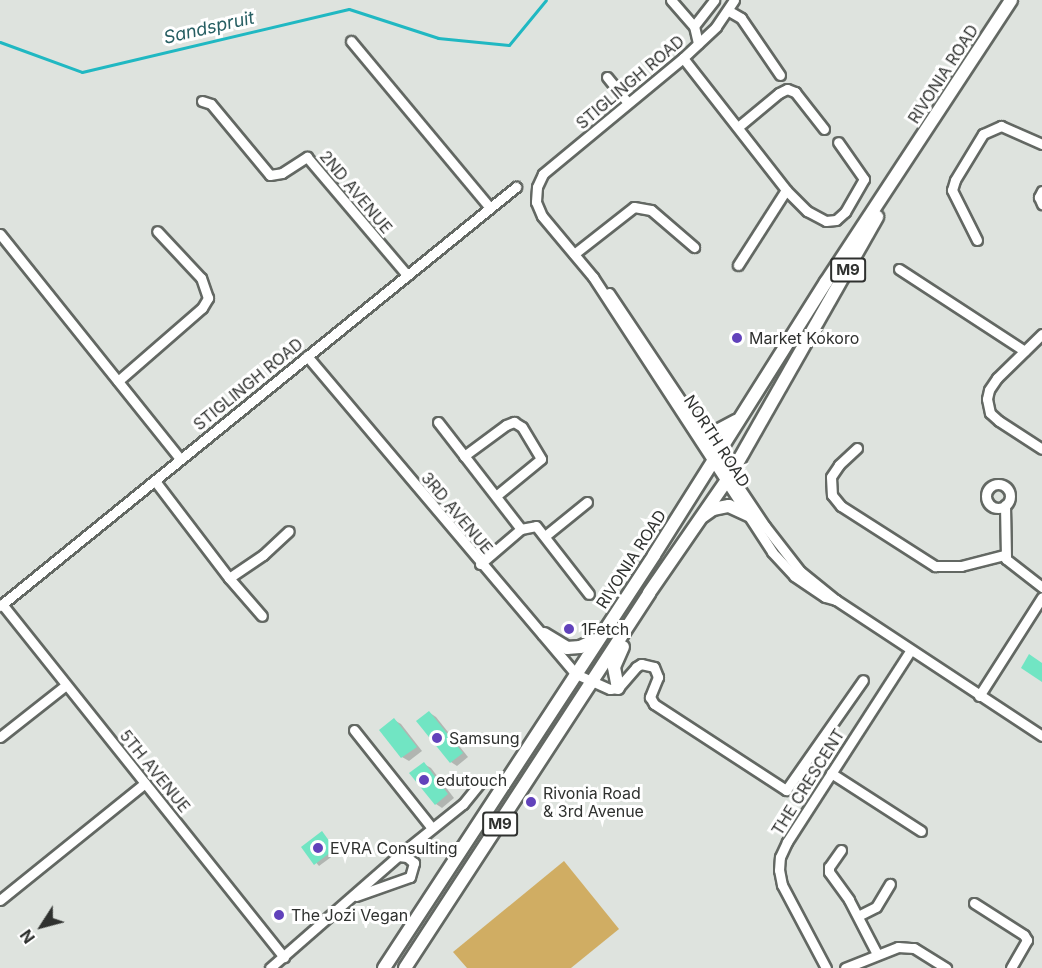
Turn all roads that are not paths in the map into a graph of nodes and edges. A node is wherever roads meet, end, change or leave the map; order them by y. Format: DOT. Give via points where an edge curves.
graph roads {
  1 [pos="671,0"];
  2 [pos="714,0"];
  3 [pos="734,0"];
  4 [pos="1011,0"];
  5 [pos="729,11"];
  6 [pos="694,26"];
  7 [pos="351,41"];
  8 [pos="698,44"];
  9 [pos="683,58"];
  10 [pos="780,75"];
  11 [pos="607,77"];
  12 [pos="202,101"];
  13 [pos="627,102"];
  14 [pos="738,127"];
  15 [pos="824,129"];
  16 [pos="838,142"];
  17 [pos="1042,144"];
  18 [pos="903,166"];
  19 [pos="516,187"];
  20 [pos="786,190"];
  21 [pos="1042,191"];
  22 [pos="1042,204"];
  23 [pos="490,208"];
  24 [pos="542,216"];
  25 [pos="157,231"];
  26 [pos="0,234"];
  27 [pos="977,240"];
  28 [pos="694,247"];
  29 [pos="574,254"];
  30 [pos="738,265"];
  31 [pos="899,269"];
  32 [pos="407,275"];
  33 [pos="593,277"];
  34 [pos="1042,334"];
  35 [pos="1025,351"];
  36 [pos="307,356"];
  37 [pos="118,381"];
  38 [pos="742,416"];
  39 [pos="696,420"];
  40 [pos="438,422"];
  41 [pos="857,448"];
  42 [pos="1042,449"];
  43 [pos="464,456"];
  44 [pos="714,458"];
  45 [pos="180,459"];
  46 [pos="728,478"];
  47 [pos="154,481"];
  48 [pos="496,496"];
  49 [pos="586,502"];
  50 [pos="1005,505"];
  51 [pos="748,515"];
  52 [pos="701,518"];
  53 [pos="521,529"];
  54 [pos="289,531"];
  55 [pos="545,536"];
  56 [pos="1004,555"];
  57 [pos="480,564"];
  58 [pos="229,578"];
  59 [pos="1042,587"];
  60 [pos="650,593"];
  61 [pos="590,594"];
  62 [pos="1042,597"];
  63 [pos="836,600"];
  64 [pos="1,605"];
  65 [pos="262,616"];
  66 [pos="544,634"];
  67 [pos="596,640"];
  68 [pos="910,651"];
  69 [pos="576,674"];
  70 [pos="863,680"];
  71 [pos="591,683"];
  72 [pos="66,685"];
  73 [pos="618,687"];
  74 [pos="979,696"];
  75 [pos="354,730"];
  76 [pos="1042,736"];
  77 [pos="0,737"];
  78 [pos="831,773"];
  79 [pos="145,783"];
  80 [pos="480,783"];
  81 [pos="432,828"];
  82 [pos="921,831"];
  83 [pos="841,850"];
  84 [pos="398,856"];
  85 [pos="890,884"];
  86 [pos="353,897"];
  87 [pos="0,900"];
  88 [pos="974,903"];
  89 [pos="858,916"];
  90 [pos="877,954"];
  91 [pos="284,957"];
  92 [pos="270,968"];
  93 [pos="384,968"];
  94 [pos="405,968"];
  95 [pos="826,968"];
  96 [pos="845,968"];
  97 [pos="946,968"];
  98 [pos="1011,968"];
  1 -- 6 [label="street"];
  2 -- 6 [label="street"];
  3 -- 5 [label="street, STIGLINGH ROAD"];
  4 -- 18 [label="main road, RIVONIA ROAD / M9"];
  5 -- 8 [label="street, STIGLINGH ROAD"];
  5 -- 10 [label="street" via="741,18"];
  6 -- 8 [label="street"];
  7 -- 23 [label="street"];
  8 -- 9 [label="street, STIGLINGH ROAD"];
  9 -- 13 [label="street, STIGLINGH ROAD"];
  9 -- 14 [label="street"];
  11 -- 13 [label="street"];
  12 -- 32 [label="street, 2ND AVENUE" via="211,104 270,175 282,173 308,157"];
  13 -- 24 [label="street, STIGLINGH ROAD" via="543,174 536,195"];
  14 -- 15 [label="street" via="787,89 795,92"];
  14 -- 20 [label="street"];
  16 -- 20 [label="street" via="864,175 862,186 845,212 836,220 826,221 807,211"];
  17 -- 27 [label="street" via="1002,126 983,134 952,190"];
  18 -- 38 [label="main road, RIVONIA ROAD / M9"];
  18 -- 46 [label="main road, RIVONIA ROAD / M9" via="790,374"];
  19 -- 23 [label="street, STIGLINGH ROAD"];
  20 -- 30 [label="street"];
  21 -- 22 [label="street"];
  23 -- 32 [label="street, STIGLINGH ROAD"];
  24 -- 29 [label="street, NORTH ROAD"];
  25 -- 37 [label="street" via="201,278 208,298 202,308"];
  26 -- 37 [label="street"];
  28 -- 29 [label="street" via="651,210 634,207"];
  29 -- 33 [label="street, NORTH ROAD"];
  31 -- 35 [label="street"];
  32 -- 36 [label="street, STIGLINGH ROAD"];
  33 -- 39 [label="street, NORTH ROAD" via="607,290"];
  33 -- 44 [label="street, NORTH ROAD"];
  34 -- 35 [label="street"];
  35 -- 42 [label="street" via="989,390 988,406 999,421"];
  36 -- 45 [label="street, STIGLINGH ROAD"];
  36 -- 57 [label="street, 3RD AVENUE"];
  37 -- 45 [label="street"];
  38 -- 39 [label="main road" via="716,432 705,429"];
  38 -- 44 [label="main road, RIVONIA ROAD / M9"];
  39 -- 44 [label="street, NORTH ROAD"];
  40 -- 43 [label="street"];
  41 -- 56 [label="street" via="831,477 832,495 841,506 935,566 961,566"];
  43 -- 48 [label="street"];
  43 -- 48 [label="street" via="506,425 514,422 522,427 542,459"];
  44 -- 46 [label="street, NORTH ROAD"];
  44 -- 67 [label="main road, RIVONIA ROAD / M9"];
  45 -- 47 [label="street, STIGLINGH ROAD"];
  46 -- 51 [label="street, NORTH ROAD"];
  46 -- 52 [label="main road, RIVONIA ROAD / M9"];
  46 -- 63 [label="street, NORTH ROAD" via="784,553"];
  47 -- 58 [label="street"];
  47 -- 64 [label="street, STIGLINGH ROAD"];
  48 -- 53 [label="street"];
  49 -- 55 [label="street"];
  50 -- 56 [label="street"];
  51 -- 52 [label="main road" via="729,506 713,509"];
  51 -- 63 [label="street, NORTH ROAD" via="787,569 817,593"];
  52 -- 60 [label="main road, RIVONIA ROAD / M9"];
  53 -- 55 [label="street" via="536,526"];
  53 -- 57 [label="street"];
  54 -- 58 [label="street"];
  55 -- 61 [label="street"];
  56 -- 59 [label="street" via="1010,564"];
  57 -- 66 [label="street, 3RD AVENUE"];
  58 -- 65 [label="street"];
  60 -- 71 [label="main road, RIVONIA ROAD / M9"];
  60 -- 73 [label="main road" via="647,610 616,659"];
  62 -- 74 [label="street"];
  63 -- 68 [label="street, NORTH ROAD"];
  64 -- 72 [label="street, 5TH AVENUE"];
  66 -- 67 [label="main road" via="567,648"];
  66 -- 69 [label="street, 3RD AVENUE"];
  67 -- 69 [label="main road, RIVONIA ROAD / M9"];
  68 -- 74 [label="street, NORTH ROAD"];
  68 -- 78 [label="street, THE CRESCENT"];
  69 -- 71 [label="street, 3RD AVENUE"];
  69 -- 93 [label="main road, RIVONIA ROAD / M9"];
  70 -- 73 [label="street" via="786,790 654,704 650,697 658,677 654,667 641,664"];
  71 -- 73 [label="street" via="608,690"];
  71 -- 94 [label="main road, RIVONIA ROAD / M9"];
  72 -- 77 [label="street"];
  72 -- 79 [label="street, 5TH AVENUE"];
  74 -- 76 [label="street, NORTH ROAD"];
  75 -- 81 [label="street"];
  78 -- 82 [label="street"];
  78 -- 95 [label="street, THE CRESCENT" via="784,848 779,870 789,898"];
  79 -- 87 [label="street"];
  79 -- 91 [label="street, 5TH AVENUE"];
  80 -- 81 [label="street" via="463,804"];
  81 -- 84 [label="street"];
  83 -- 89 [label="street" via="828,870"];
  84 -- 86 [label="street"];
  84 -- 86 [label="street" via="414,863 410,876"];
  85 -- 89 [label="street" via="876,907"];
  86 -- 91 [label="street"];
  88 -- 98 [label="street" via="1027,940"];
  89 -- 90 [label="street"];
  90 -- 96 [label="street"];
  90 -- 97 [label="street" via="898,947 914,948"];
  91 -- 92 [label="street"];
}
